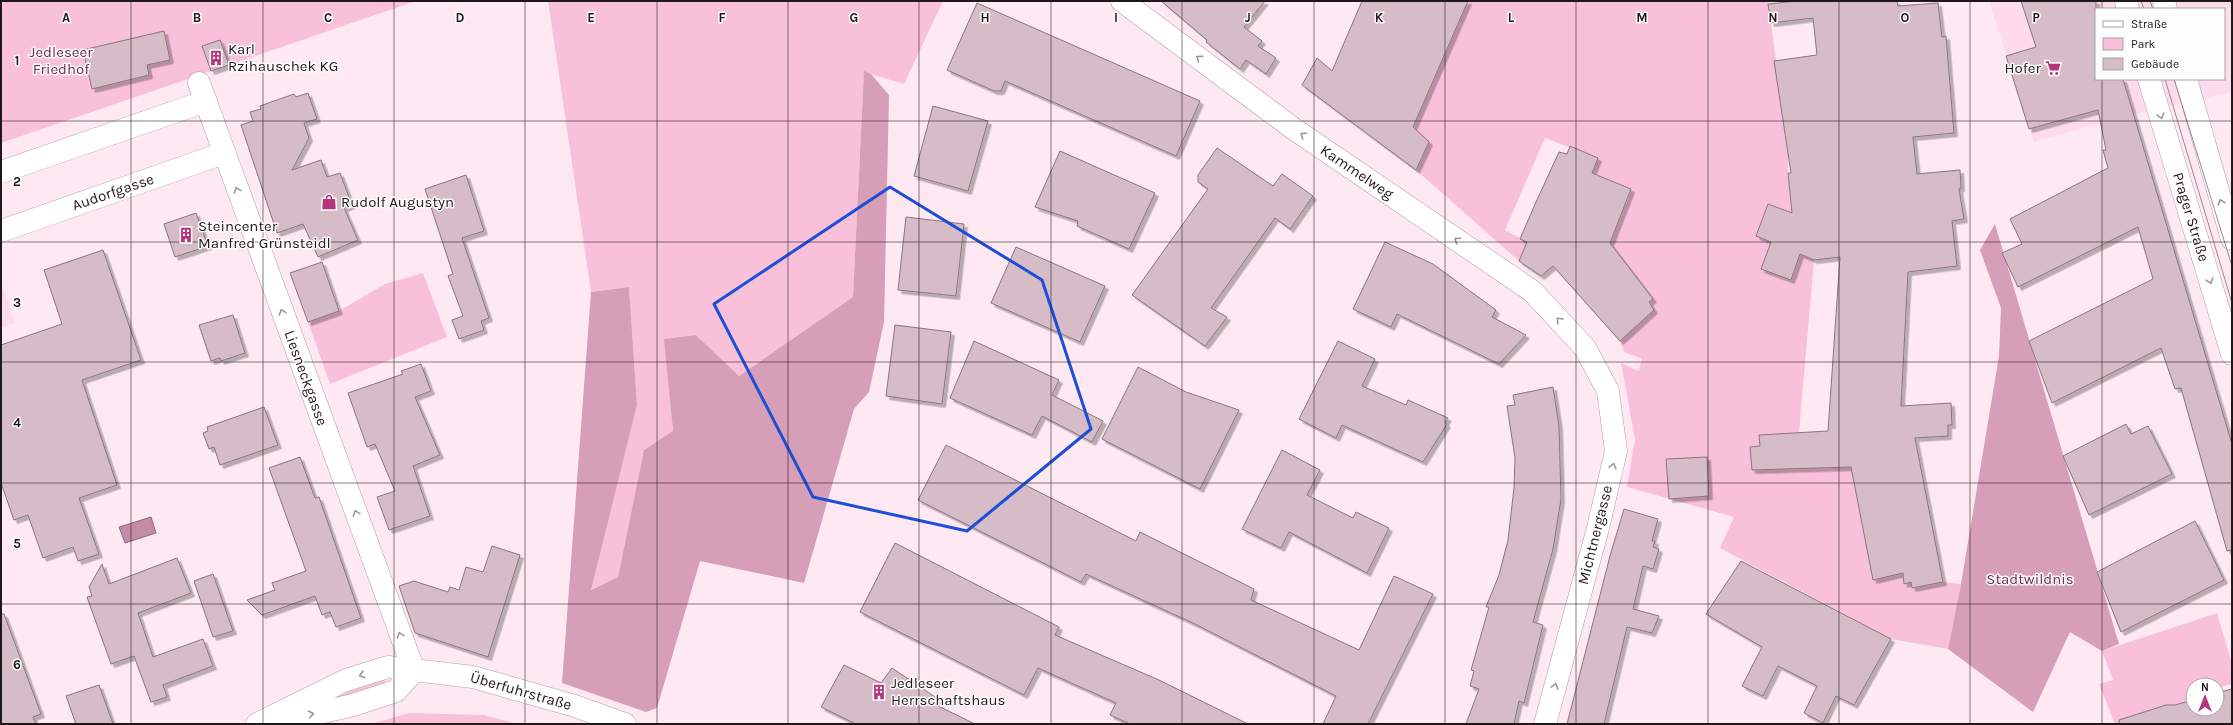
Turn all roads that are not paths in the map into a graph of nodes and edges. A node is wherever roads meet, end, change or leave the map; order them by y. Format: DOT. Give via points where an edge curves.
graph roads {
  1 [pos="1122,1"];
  2 [pos="2150,80"];
  3 [pos="2186,80"];
  4 [pos="224,153"];
  5 [pos="1,172"];
  6 [pos="1,229"];
  7 [pos="2232,239"];
  8 [pos="1585,348"];
  9 [pos="2232,354"];
  10 [pos="414,672"];
  11 [pos="257,724"];
  12 [pos="274,724"];
  13 [pos="625,724"];
  14 [pos="1545,724"];
  8 -- 1 [label="street, Kammelweg, one-way" via="1532,291 1294,130"];
  2 -- 9 [label="street, Prager Straße, one-way"];
  7 -- 3 [label="street, one-way"];
  4 -- 5 [label="street, Liesneckgasse" via="202,92"];
  4 -- 6 [label="street, Audorfgasse"];
  10 -- 4 [label="street, Liesneckgasse, one-way"];
  14 -- 8 [label="street, Michtnergasse, one-way" via="1616,451 1608,391"];
  10 -- 11 [label="street, Überfuhrstraße, one-way" via="388,667 346,680"];
  12 -- 10 [label="street, one-way" via="353,705 396,691"];
  10 -- 13 [label="street, Überfuhrstraße" via="442,672 473,677 575,706"];
}
